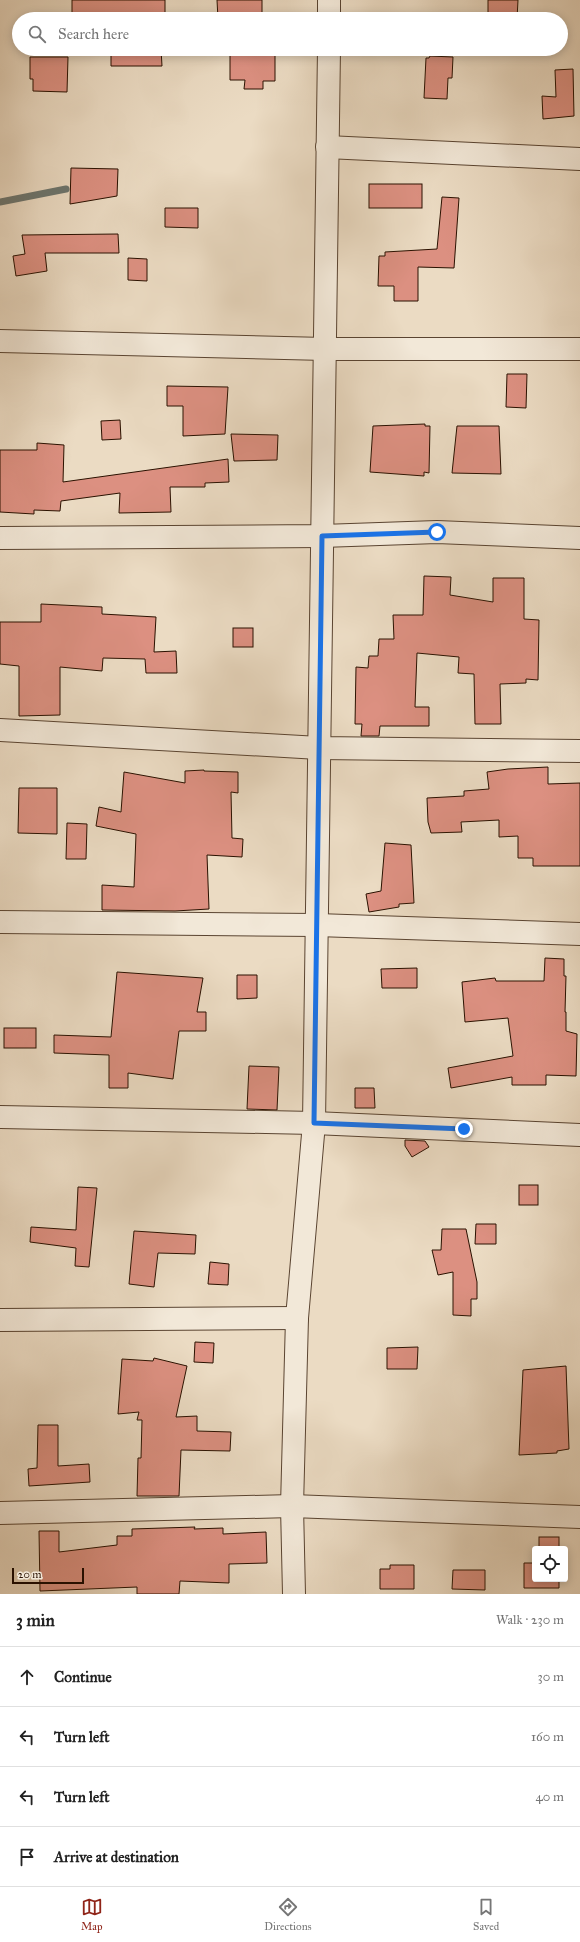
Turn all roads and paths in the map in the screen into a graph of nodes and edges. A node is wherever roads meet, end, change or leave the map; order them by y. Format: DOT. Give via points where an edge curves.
graph roads {
  1 [pos="329,0"];
  2 [pos="329,12"];
  3 [pos="329,56"];
  4 [pos="327,147"];
  5 [pos="580,159"];
  6 [pos="0,341"];
  7 [pos="324,349"];
  8 [pos="580,349"];
  9 [pos="322,536"];
  10 [pos="0,538"];
  11 [pos="580,538"];
  12 [pos="0,730"];
  13 [pos="319,748"];
  14 [pos="580,751"];
  15 [pos="0,922"];
  16 [pos="317,926"];
  17 [pos="580,934"];
  18 [pos="0,1117"];
  19 [pos="314,1123"];
  20 [pos="580,1135"];
  21 [pos="297,1318"];
  22 [pos="0,1320"];
  23 [pos="292,1506"];
  24 [pos="0,1512"];
  25 [pos="580,1517"];
  26 [pos="294,1594"];
  1 -- 2 [label="street"];
  3 -- 4 [label="street"];
  4 -- 5 [label="street"];
  4 -- 7 [label="street"];
  6 -- 7 [label="street"];
  7 -- 8 [label="street"];
  7 -- 9 [label="street"];
  9 -- 10 [label="street"];
  9 -- 11 [label="street" via="437,532"];
  9 -- 13 [label="street"];
  12 -- 13 [label="street"];
  13 -- 14 [label="street"];
  13 -- 16 [label="street"];
  15 -- 16 [label="street"];
  16 -- 17 [label="street"];
  16 -- 19 [label="street"];
  18 -- 19 [label="street"];
  19 -- 20 [label="street"];
  19 -- 21 [label="street"];
  21 -- 22 [label="street"];
  21 -- 23 [label="street"];
  23 -- 24 [label="street"];
  23 -- 25 [label="street"];
  23 -- 26 [label="street"];
}
